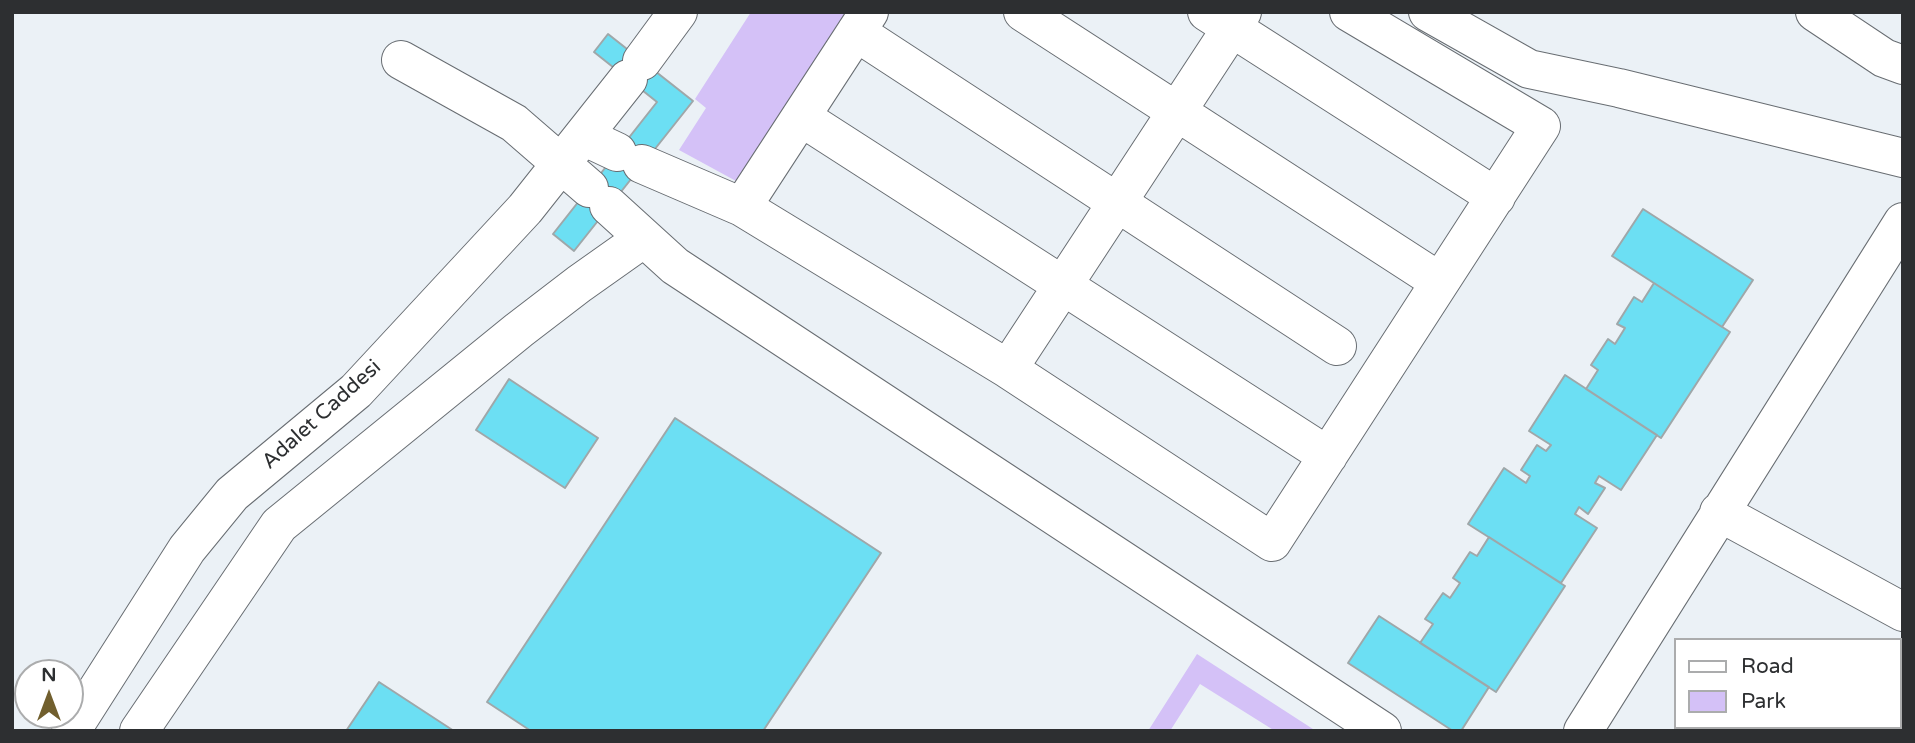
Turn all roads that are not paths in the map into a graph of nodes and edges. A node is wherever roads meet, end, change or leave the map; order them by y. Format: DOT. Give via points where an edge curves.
graph roads {
  1 [pos="678,12"];
  2 [pos="1023,12"];
  3 [pos="1349,12"];
  4 [pos="1428,12"];
  5 [pos="1815,12"];
  6 [pos="1227,18"];
  7 [pos="863,22"];
  8 [pos="401,60"];
  9 [pos="1903,65"];
  10 [pos="1176,112"];
  11 [pos="801,117"];
  12 [pos="1903,158"];
  13 [pos="585,173"];
  14 [pos="1496,197"];
  15 [pos="1118,201"];
  16 [pos="742,207"];
  17 [pos="1903,222"];
  18 [pos="644,239"];
  19 [pos="1440,282"];
  20 [pos="1063,286"];
  21 [pos="1337,346"];
  22 [pos="1008,369"];
  23 [pos="1328,456"];
  24 [pos="1719,512"];
  25 [pos="1903,612"];
  26 [pos="71,731"];
  27 [pos="139,731"];
  28 [pos="1382,731"];
  29 [pos="1583,731"];
  1 -- 13 [label="street, Adalet Caddesi" via="631,75"];
  2 -- 10 [label="street"];
  3 -- 14 [label="street" via="1541,126"];
  4 -- 12 [label="street" via="1529,69"];
  5 -- 9 [label="street" via="1884,58"];
  6 -- 10 [label="street"];
  6 -- 14 [label="street"];
  7 -- 11 [label="street"];
  7 -- 15 [label="street"];
  8 -- 13 [label="street" via="514,122"];
  10 -- 15 [label="street"];
  10 -- 19 [label="street"];
  11 -- 16 [label="street"];
  11 -- 20 [label="street"];
  13 -- 16 [label="street" via="630,158"];
  13 -- 18 [label="street"];
  13 -- 26 [label="street, Adalet Caddesi" via="525,209 356,391 232,494 187,549"];
  14 -- 19 [label="street"];
  15 -- 20 [label="street"];
  15 -- 21 [label="street"];
  16 -- 22 [label="street"];
  17 -- 24 [label="street"];
  18 -- 27 [label="street" via="519,330 279,525"];
  18 -- 28 [label="street" via="675,266"];
  19 -- 23 [label="street"];
  20 -- 22 [label="street"];
  20 -- 23 [label="street"];
  22 -- 23 [label="street" via="1272,542"];
  24 -- 25 [label="street"];
  24 -- 29 [label="street"];
}
